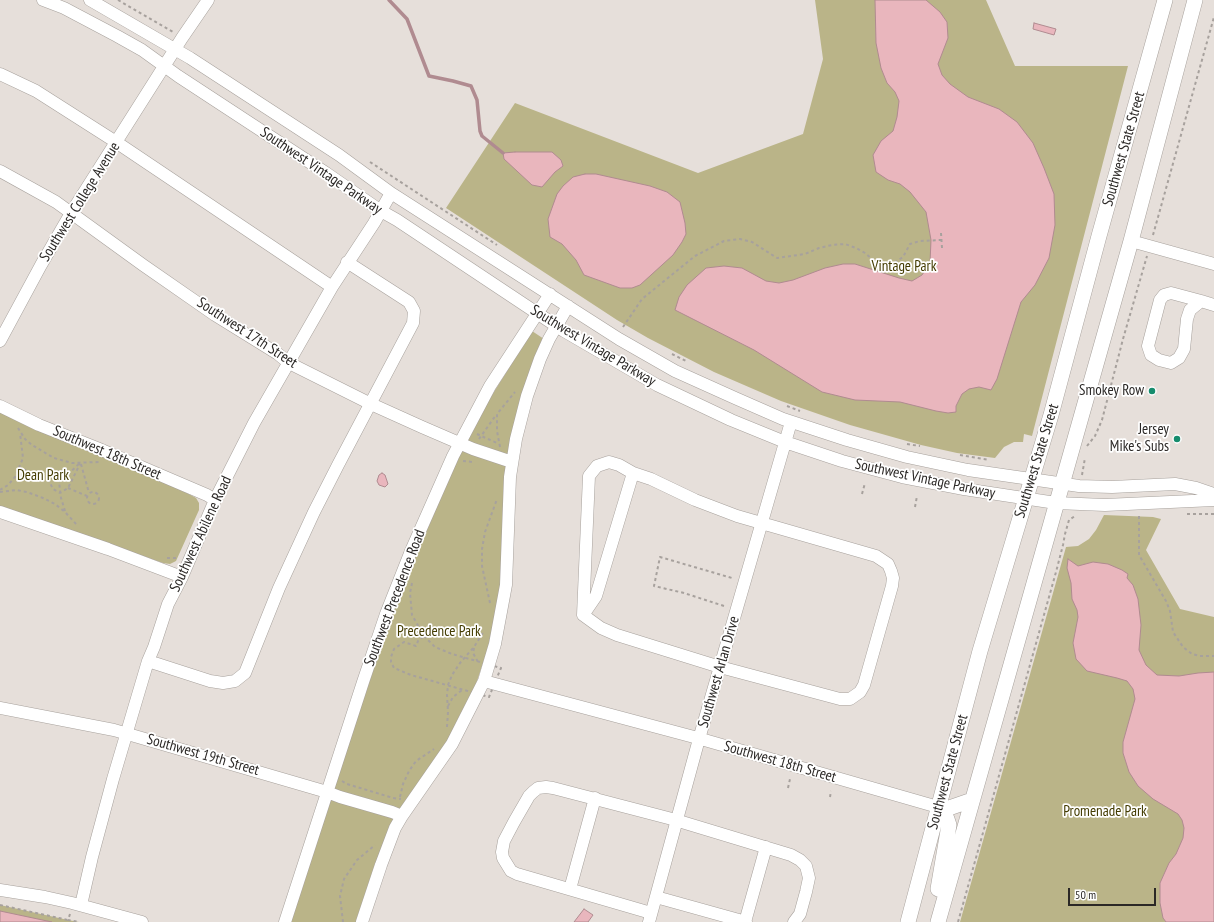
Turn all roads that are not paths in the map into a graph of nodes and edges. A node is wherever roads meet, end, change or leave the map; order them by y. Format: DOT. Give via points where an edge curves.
graph roads {
  1 [pos="43,0"];
  2 [pos="90,0"];
  3 [pos="208,0"];
  4 [pos="1165,0"];
  5 [pos="1195,0"];
  6 [pos="175,48"];
  7 [pos="165,66"];
  8 [pos="0,74"];
  9 [pos="116,142"];
  10 [pos="0,171"];
  11 [pos="391,193"];
  12 [pos="381,211"];
  13 [pos="71,212"];
  14 [pos="1131,241"];
  15 [pos="347,262"];
  16 [pos="1214,264"];
  17 [pos="332,287"];
  18 [pos="550,294"];
  19 [pos="1201,301"];
  20 [pos="568,306"];
  21 [pos="1214,310"];
  22 [pos="537,314"];
  23 [pos="556,326"];
  24 [pos="0,341"];
  25 [pos="289,363"];
  26 [pos="371,404"];
  27 [pos="0,406"];
  28 [pos="791,422"];
  29 [pos="785,442"];
  30 [pos="459,443"];
  31 [pos="512,462"];
  32 [pos="633,473"];
  33 [pos="1032,479"];
  34 [pos="1062,484"];
  35 [pos="1214,494"];
  36 [pos="1026,498"];
  37 [pos="215,500"];
  38 [pos="1214,500"];
  39 [pos="1056,503"];
  40 [pos="0,512"];
  41 [pos="761,524"];
  42 [pos="182,577"];
  43 [pos="583,615"];
  44 [pos="148,661"];
  45 [pos="720,667"];
  46 [pos="489,682"];
  47 [pos="0,708"];
  48 [pos="127,733"];
  49 [pos="699,739"];
  50 [pos="327,792"];
  51 [pos="595,798"];
  52 [pos="972,800"];
  53 [pos="938,807"];
  54 [pos="397,814"];
  55 [pos="677,820"];
  56 [pos="766,847"];
  57 [pos="570,889"];
  58 [pos="0,890"];
  59 [pos="656,897"];
  60 [pos="81,905"];
  61 [pos="650,917"];
  62 [pos="142,922"];
  63 [pos="285,922"];
  64 [pos="362,922"];
  65 [pos="746,922"];
  66 [pos="794,922"];
  67 [pos="908,922"];
  68 [pos="933,922"];
  69 [pos="938,922"];
  1 -- 7 [label="street, Southwest Vintage Parkway" via="117,36"];
  2 -- 6 [label="street, Southwest Vintage Parkway"];
  3 -- 6 [label="street, Southwest College Avenue"];
  4 -- 33 [label="main road, Southwest State Street" via="1052,416"];
  5 -- 14 [label="main road, Southwest State Street"];
  6 -- 7 [label="street, Southwest College Avenue"];
  6 -- 11 [label="street, Southwest Vintage Parkway"];
  7 -- 9 [label="street, Southwest College Avenue"];
  7 -- 12 [label="street, Southwest Vintage Parkway"];
  8 -- 9 [label="street" via="36,91"];
  9 -- 13 [label="street, Southwest College Avenue"];
  9 -- 17 [label="street"];
  10 -- 13 [label="street, Southwest 17th Street"];
  11 -- 12 [label="street, Southwest Abilene Road"];
  11 -- 18 [label="street, Southwest Vintage Parkway"];
  12 -- 15 [label="street, Southwest Abilene Road"];
  12 -- 22 [label="street, Southwest Vintage Parkway"];
  13 -- 24 [label="street, Southwest College Avenue"];
  13 -- 25 [label="street, Southwest 17th Street" via="202,306"];
  14 -- 16 [label="street"];
  14 -- 34 [label="main road, Southwest State Street"];
  15 -- 17 [label="street, Southwest Abilene Road"];
  15 -- 26 [label="street" via="403,297 414,311 413,323"];
  17 -- 25 [label="street, Southwest Abilene Road"];
  18 -- 20 [label="street, Southwest Vintage Parkway"];
  18 -- 22 [label="street, Southwest Precedence Road"];
  19 -- 19 [label="street" via="1171,293 1164,295 1160,300 1148,346 1151,355 1171,363 1179,358 1184,349 1190,310"];
  19 -- 21 [label="street"];
  20 -- 23 [label="street"];
  20 -- 28 [label="street, Southwest Vintage Parkway" via="675,371"];
  22 -- 23 [label="street, Southwest Vintage Parkway"];
  22 -- 30 [label="street, Southwest Precedence Road" via="490,386"];
  23 -- 29 [label="street, Southwest Vintage Parkway" via="679,396"];
  23 -- 31 [label="street" via="531,383"];
  25 -- 26 [label="street, Southwest 17th Street"];
  25 -- 37 [label="street, Southwest Abilene Road" via="254,422"];
  26 -- 30 [label="street, Southwest 17th Street"];
  26 -- 44 [label="street" via="295,551 245,673 235,681 223,683"];
  27 -- 37 [label="street, Southwest 18th Street"];
  28 -- 29 [label="street, Southwest Arlan Drive"];
  28 -- 33 [label="street, Southwest Vintage Parkway" via="907,457 968,470"];
  29 -- 36 [label="street, Southwest Vintage Parkway" via="902,477"];
  29 -- 41 [label="street, Southwest Arlan Drive"];
  30 -- 31 [label="street, Southwest 17th Street"];
  30 -- 50 [label="street, Southwest Precedence Road" via="459,459 426,515 386,614"];
  31 -- 46 [label="street" via="506,585 494,644 484,664"];
  32 -- 41 [label="street"];
  32 -- 43 [label="street" via="596,596"];
  32 -- 43 [label="street" via="609,462 597,466 589,476"];
  33 -- 34 [label="street, Southwest Vintage Parkway"];
  33 -- 36 [label="main road, Southwest State Street"];
  34 -- 35 [label="street, Southwest Vintage Parkway" via="1112,487 1175,484"];
  34 -- 39 [label="main road, Southwest State Street"];
  36 -- 39 [label="street, Southwest Vintage Parkway"];
  36 -- 53 [label="main road, Southwest State Street" via="980,651"];
  37 -- 42 [label="street, Southwest Abilene Road"];
  38 -- 39 [label="street, Southwest Vintage Parkway" via="1104,505"];
  39 -- 52 [label="main road, Southwest State Street"];
  40 -- 42 [label="street"];
  41 -- 45 [label="street, Southwest Arlan Drive"];
  41 -- 45 [label="street" via="876,556 888,564 893,578 892,586 870,666 860,692 846,699"];
  42 -- 44 [label="street, Southwest Abilene Road" via="168,604"];
  43 -- 45 [label="street" via="601,628 617,635"];
  44 -- 48 [label="street, Southwest Abilene Road"];
  45 -- 49 [label="street, Southwest Arlan Drive"];
  46 -- 49 [label="street, Southwest 18th Street"];
  46 -- 54 [label="street" via="477,695 452,744"];
  47 -- 48 [label="street, Southwest 19th Street"];
  48 -- 50 [label="street, Southwest 19th Street"];
  48 -- 60 [label="street, Southwest Abilene Road"];
  49 -- 53 [label="street, Southwest 18th Street"];
  49 -- 55 [label="street, Southwest Arlan Drive"];
  50 -- 54 [label="street, Southwest 19th Street"];
  50 -- 63 [label="street, Southwest Precedence Road"];
  51 -- 55 [label="street"];
  51 -- 57 [label="street"];
  51 -- 57 [label="street" via="553,788 538,788 529,796 504,841 503,858 511,871"];
  52 -- 53 [label="main road" via="949,808"];
  52 -- 69 [label="main road, Southwest State Street"];
  53 -- 67 [label="main road, Southwest State Street"];
  53 -- 68 [label="main road" via="948,819 949,825"];
  54 -- 64 [label="street" via="395,828"];
  55 -- 56 [label="street"];
  55 -- 59 [label="street, Southwest Arlan Drive"];
  56 -- 65 [label="street"];
  56 -- 66 [label="street" via="791,855 806,866 808,882 800,914"];
  57 -- 61 [label="street"];
  58 -- 60 [label="street"];
  59 -- 61 [label="street, Southwest Arlan Drive"];
  59 -- 65 [label="street"];
  60 -- 62 [label="street"];
}
